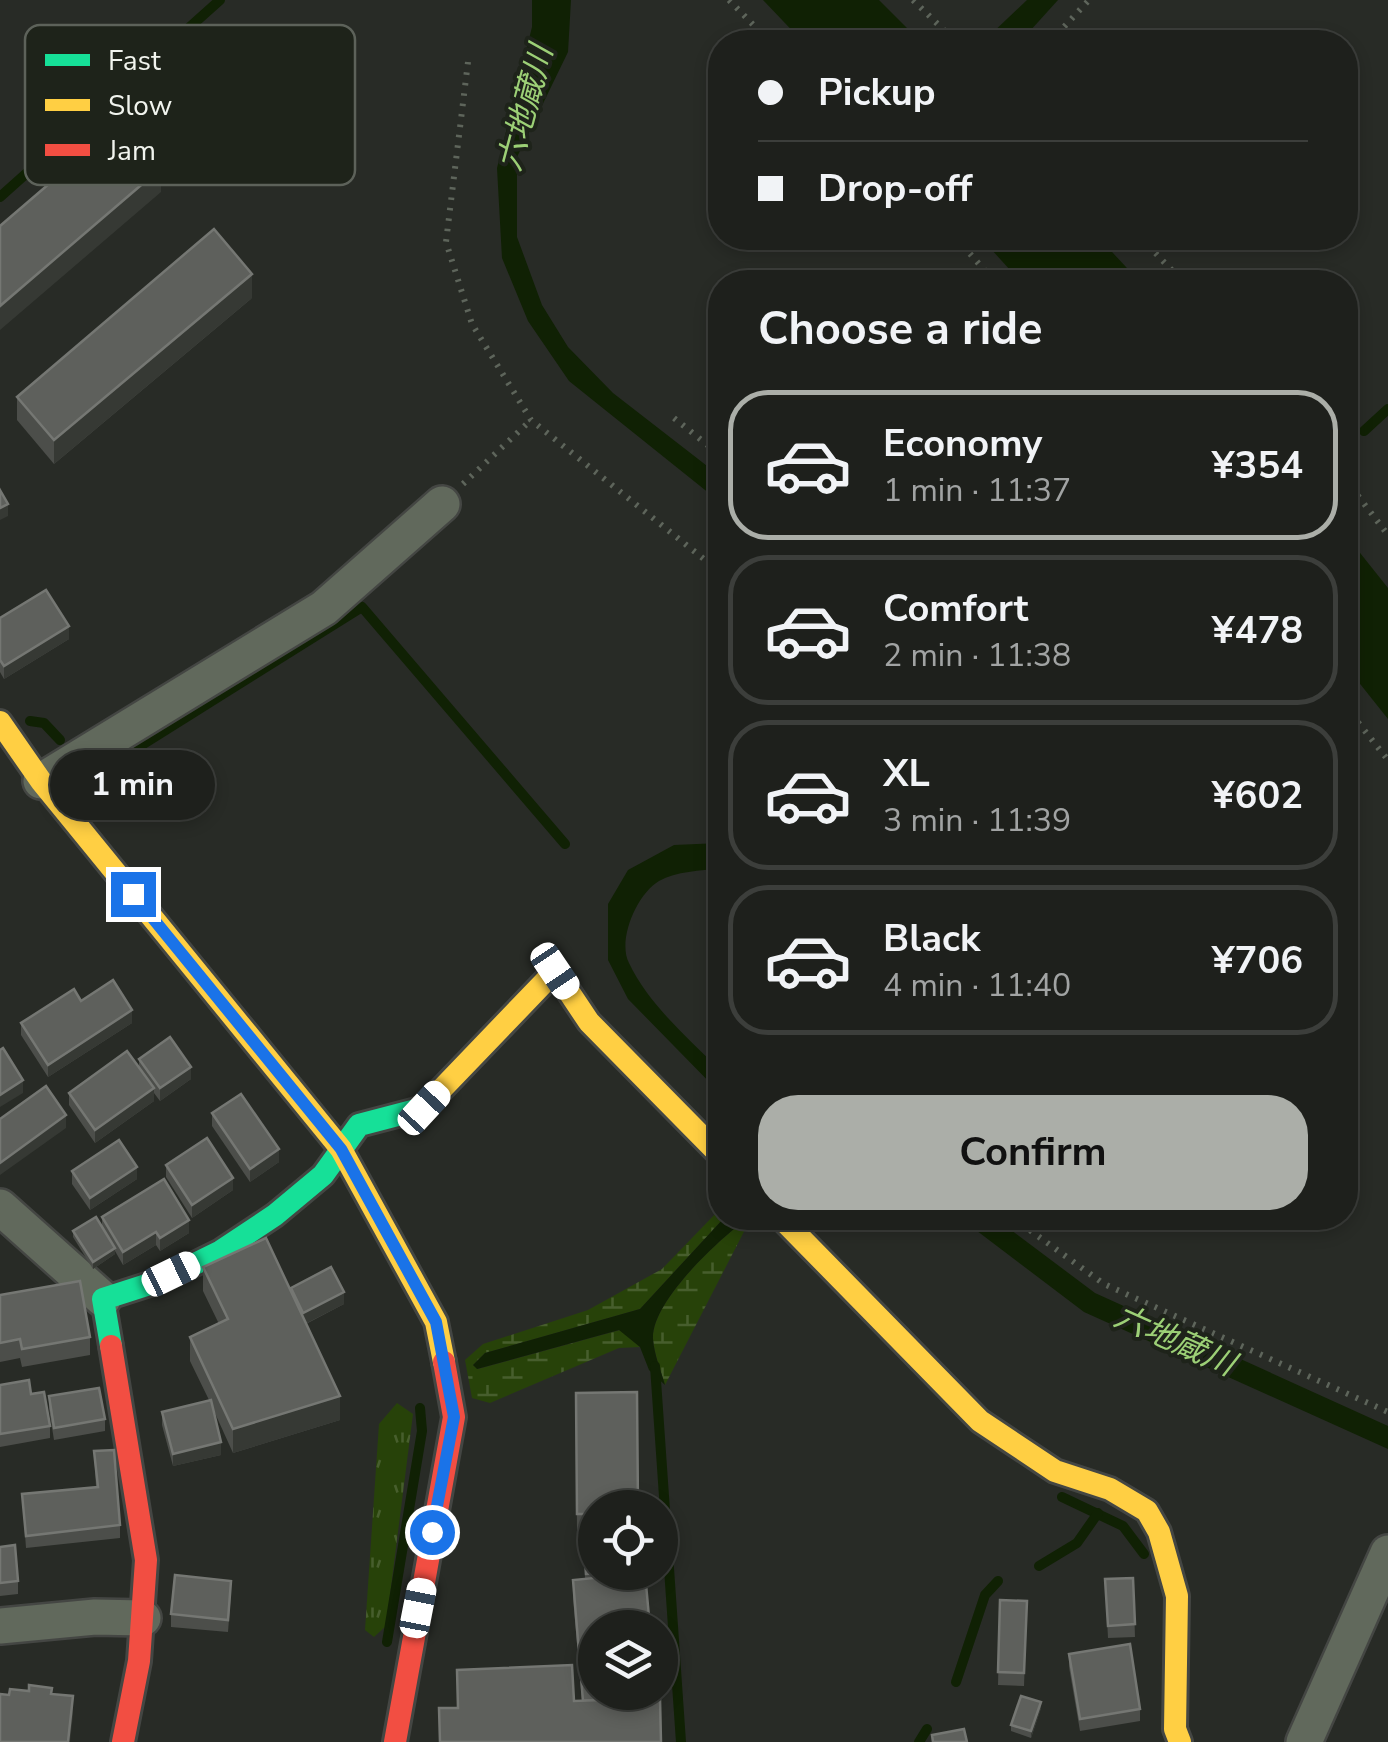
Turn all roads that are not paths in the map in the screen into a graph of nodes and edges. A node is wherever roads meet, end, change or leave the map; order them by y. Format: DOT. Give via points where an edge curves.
graph roads {
  1 [pos="442,504"];
  2 [pos="0,722"];
  3 [pos="42,781"];
  4 [pos="708,1144"];
  5 [pos="341,1149"];
  6 [pos="0,1207"];
  7 [pos="793,1230"];
  8 [pos="104,1299"];
  9 [pos="1388,1553"];
  10 [pos="142,1618"];
  11 [pos="0,1626"];
  12 [pos="123,1742"];
  13 [pos="396,1742"];
  14 [pos="1180,1742"];
  15 [pos="1304,1742"];
  1 -- 3 [label="street" via="324,608"];
  2 -- 3 [label="street"];
  3 -- 5 [label="street"];
  4 -- 5 [label="street" via="589,1022 555,971 424,1108 359,1125"];
  5 -- 8 [label="street" via="326,1173 242,1239 135,1292"];
  5 -- 13 [label="street" via="436,1322 454,1417"];
  6 -- 8 [label="street"];
  7 -- 14 [label="street" via="980,1421 1056,1471 1110,1489 1147,1512 1177,1596"];
  8 -- 10 [label="street" via="146,1560"];
  9 -- 15 [label="street"];
  10 -- 11 [label="street"];
  10 -- 12 [label="street"];
}
